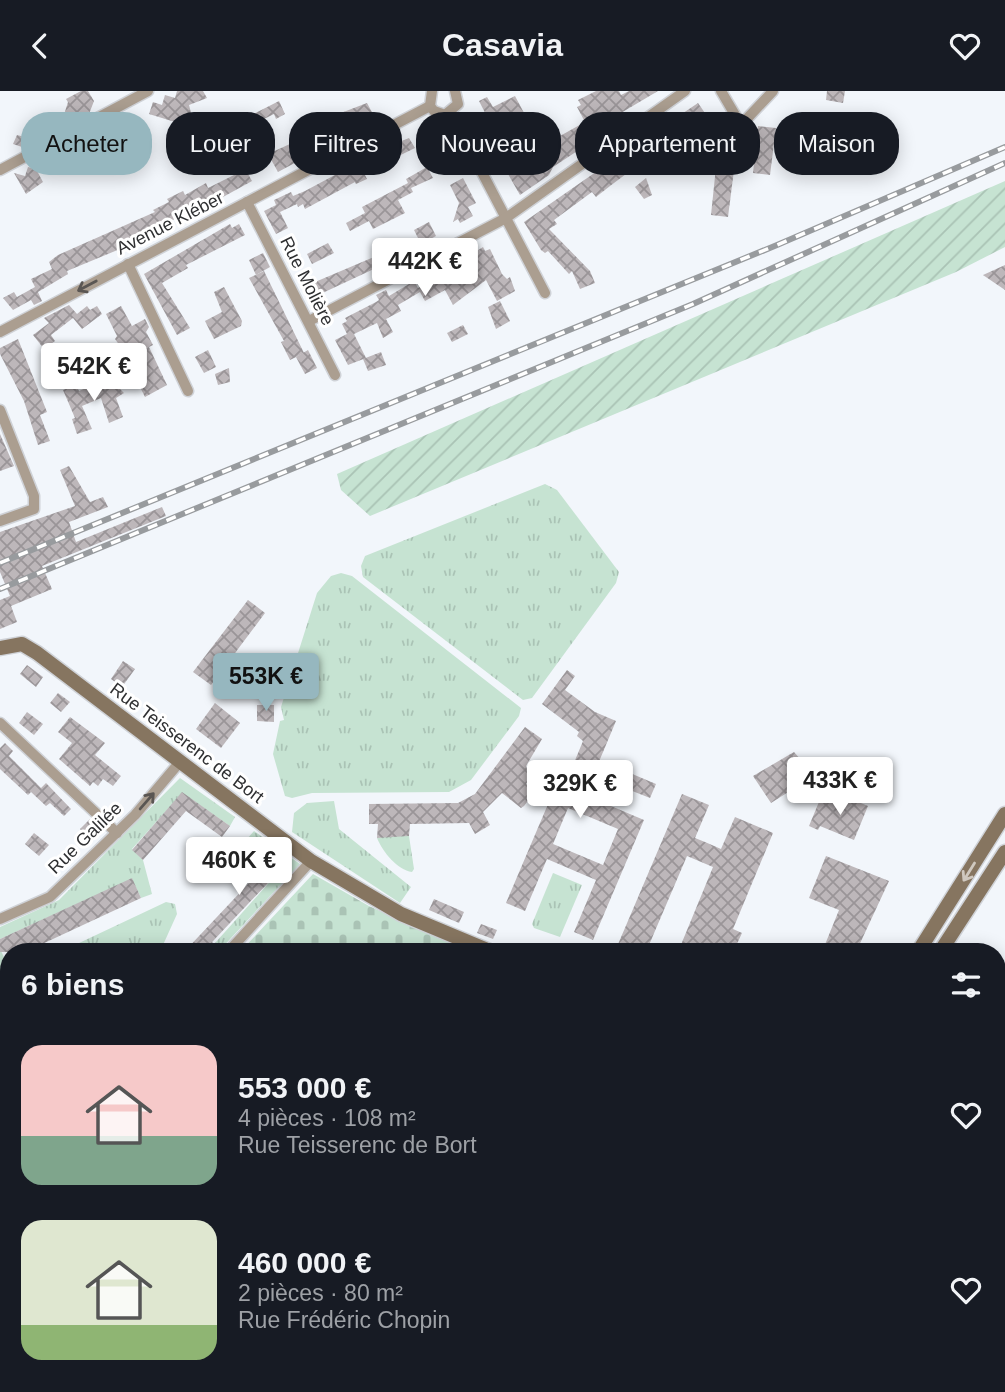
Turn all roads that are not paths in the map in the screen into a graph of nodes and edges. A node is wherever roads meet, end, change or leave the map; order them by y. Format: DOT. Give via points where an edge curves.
graph roads {
  1 [pos="148,91"];
  2 [pos="432,91"];
  3 [pos="457,91"];
  4 [pos="685,91"];
  5 [pos="721,91"];
  6 [pos="773,91"];
  7 [pos="430,106"];
  8 [pos="437,112"];
  9 [pos="452,112"];
  10 [pos="0,170"];
  11 [pos="483,175"];
  12 [pos="247,202"];
  13 [pos="506,218"];
  14 [pos="128,264"];
  15 [pos="545,293"];
  16 [pos="309,321"];
  17 [pos="0,332"];
  18 [pos="335,375"];
  19 [pos="188,391"];
  20 [pos="0,410"];
  21 [pos="0,521"];
  22 [pos="4,647"];
  23 [pos="0,723"];
  24 [pos="179,763"];
  25 [pos="1005,814"];
  26 [pos="117,833"];
  27 [pos="1005,852"];
  28 [pos="311,861"];
  29 [pos="0,919"];
  30 [pos="236,943"];
  31 [pos="470,943"];
  32 [pos="924,943"];
  33 [pos="946,943"];
  1 -- 10 [label="street"];
  2 -- 7 [label="street"];
  3 -- 9 [label="street" via="458,104"];
  4 -- 13 [label="street"];
  5 -- 6 [label="street" via="741,125"];
  7 -- 8 [label="street"];
  7 -- 12 [label="street, Avenue Kléber"];
  11 -- 13 [label="street"];
  12 -- 14 [label="street, Avenue Kléber"];
  12 -- 16 [label="street, Rue Molière"];
  13 -- 15 [label="street"];
  13 -- 16 [label="street"];
  14 -- 17 [label="street, Avenue Kléber, one-way"];
  14 -- 19 [label="street"];
  16 -- 18 [label="street, Rue Molière"];
  20 -- 21 [label="street" via="34,496 34,509"];
  22 -- 24 [label="street, Rue Teisserenc de Bort" via="22,644 37,653"];
  23 -- 26 [label="street"];
  26 -- 24 [label="street, Rue Galilée, one-way"];
  24 -- 28 [label="street, Rue Teisserenc de Bort"];
  25 -- 32 [label="street, one-way"];
  26 -- 29 [label="street, Rue Galilée" via="50,897"];
  27 -- 33 [label="street"];
  28 -- 30 [label="street"];
  28 -- 31 [label="street, Rue Teisserenc de Bort" via="401,914"];
}
